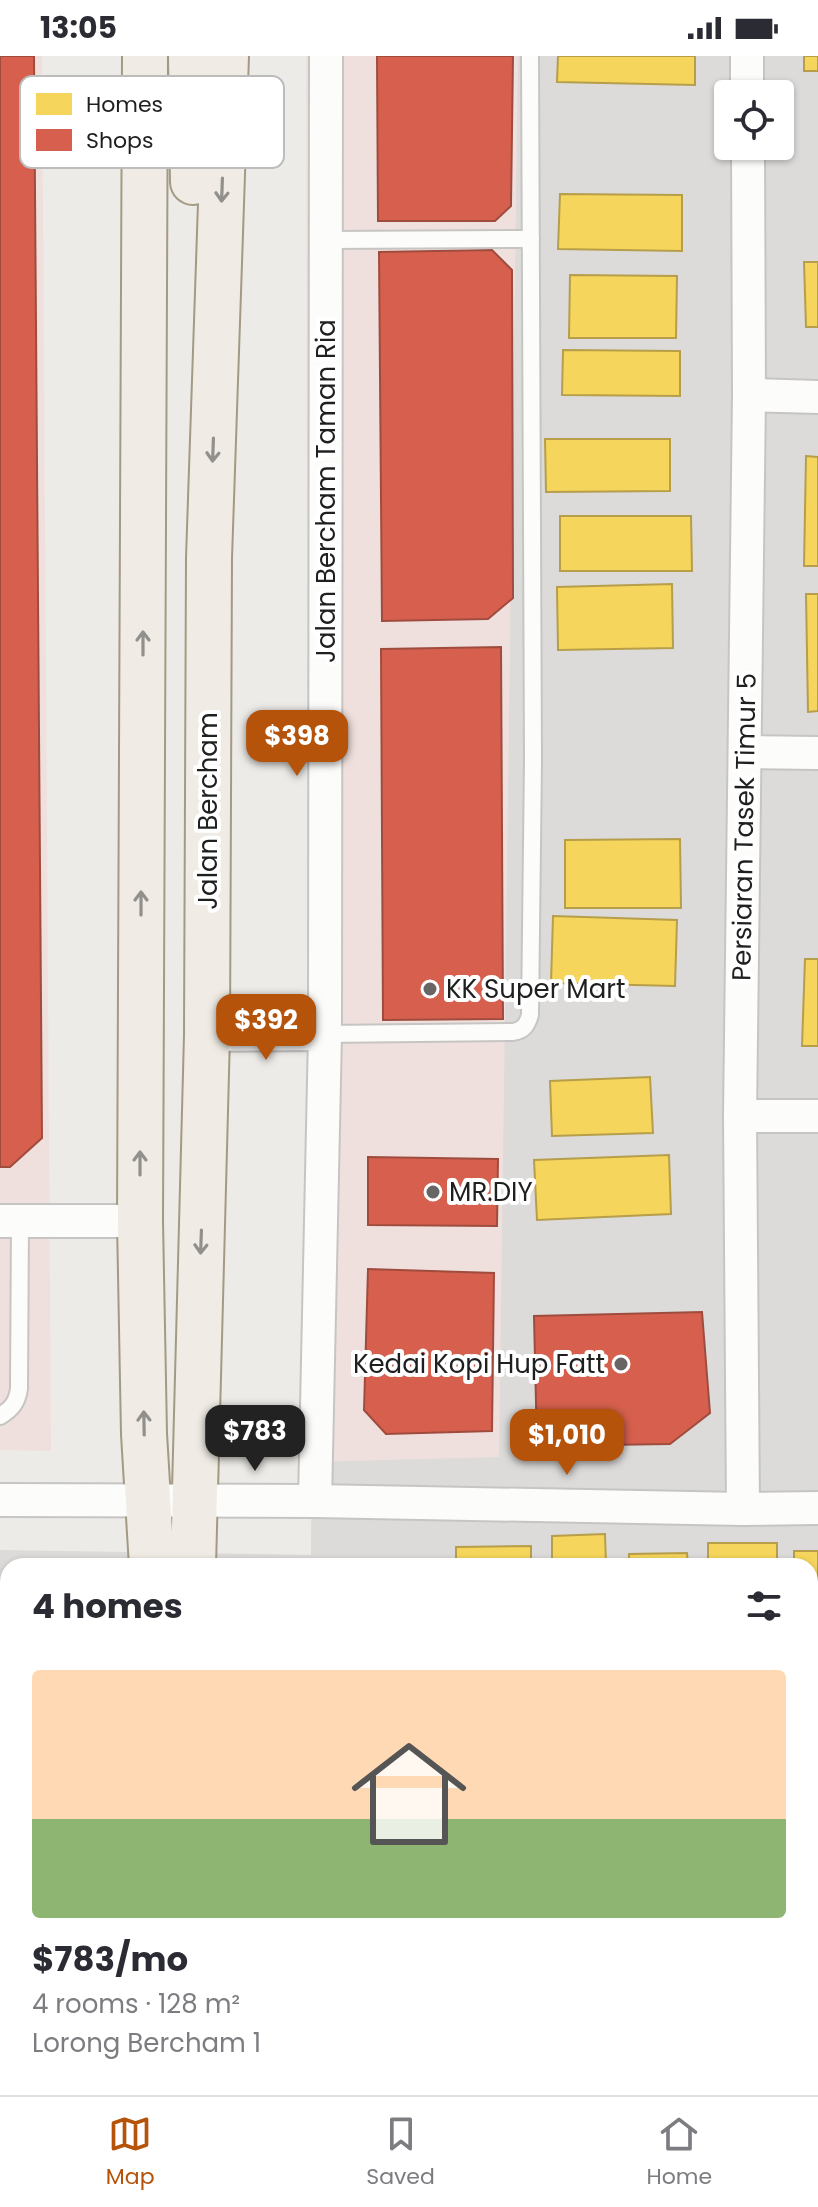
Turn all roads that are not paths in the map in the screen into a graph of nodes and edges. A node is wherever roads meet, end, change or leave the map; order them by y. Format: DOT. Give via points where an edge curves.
graph roads {
  1 [pos="145,56"];
  2 [pos="191,56"];
  3 [pos="226,56"];
  4 [pos="326,56"];
  5 [pos="530,56"];
  6 [pos="747,56"];
  7 [pos="145,76"];
  8 [pos="192,76"];
  9 [pos="225,76"];
  10 [pos="747,80"];
  11 [pos="748,160"];
  12 [pos="145,168"];
  13 [pos="193,168"];
  14 [pos="222,168"];
  15 [pos="531,239"];
  16 [pos="326,240"];
  17 [pos="216,351"];
  18 [pos="749,395"];
  19 [pos="818,397"];
  20 [pos="745,752"];
  21 [pos="818,753"];
  22 [pos="325,1034"];
  23 [pos="207,1035"];
  24 [pos="740,1116"];
  25 [pos="818,1116"];
  26 [pos="10,1221"];
  27 [pos="140,1221"];
  28 [pos="0,1416"];
  29 [pos="0,1500"];
  30 [pos="194,1500"];
  31 [pos="149,1501"];
  32 [pos="315,1501"];
  33 [pos="818,1508"];
  34 [pos="743,1509"];
  35 [pos="152,1558"];
  36 [pos="193,1558"];
  7 -- 1 [label="main road, one-way"];
  2 -- 8 [label="main road"];
  3 -- 9 [label="main road, Jalan Bercham, one-way"];
  4 -- 16 [label="street, Jalan Bercham Taman Ria"];
  5 -- 15 [label="lane"];
  6 -- 10 [label="street"];
  11 -- 18 [label="street, Persiaran Tasek Timur 5"];
  27 -- 12 [label="main road, one-way"];
  13 -- 17 [label="main road" via="192,265"];
  14 -- 17 [label="main road, Jalan Bercham, one-way"];
  15 -- 16 [label="lane"];
  15 -- 22 [label="lane" via="530,1015 527,1024 513,1032"];
  16 -- 22 [label="street, Jalan Bercham Taman Ria"];
  17 -- 23 [label="main road, Jalan Bercham, one-way" via="209,558"];
  18 -- 19 [label="street"];
  18 -- 20 [label="street, Persiaran Tasek Timur 5"];
  20 -- 21 [label="street"];
  20 -- 24 [label="street, Persiaran Tasek Timur 5"];
  22 -- 23 [label="street"];
  22 -- 32 [label="street, Jalan Bercham Taman Ria"];
  23 -- 30 [label="main road, Jalan Bercham, one-way"];
  24 -- 25 [label="street"];
  24 -- 34 [label="street, Persiaran Tasek Timur 5"];
  26 -- 27 [label="street"];
  26 -- 28 [label="lane" via="19,1389 17,1400"];
  31 -- 27 [label="main road, one-way"];
  29 -- 31 [label="street"];
  30 -- 31 [label="street"];
  30 -- 32 [label="street"];
  30 -- 36 [label="main road, Jalan Bercham"];
  31 -- 35 [label="main road"];
  32 -- 34 [label="street"];
  33 -- 34 [label="street"];
}
